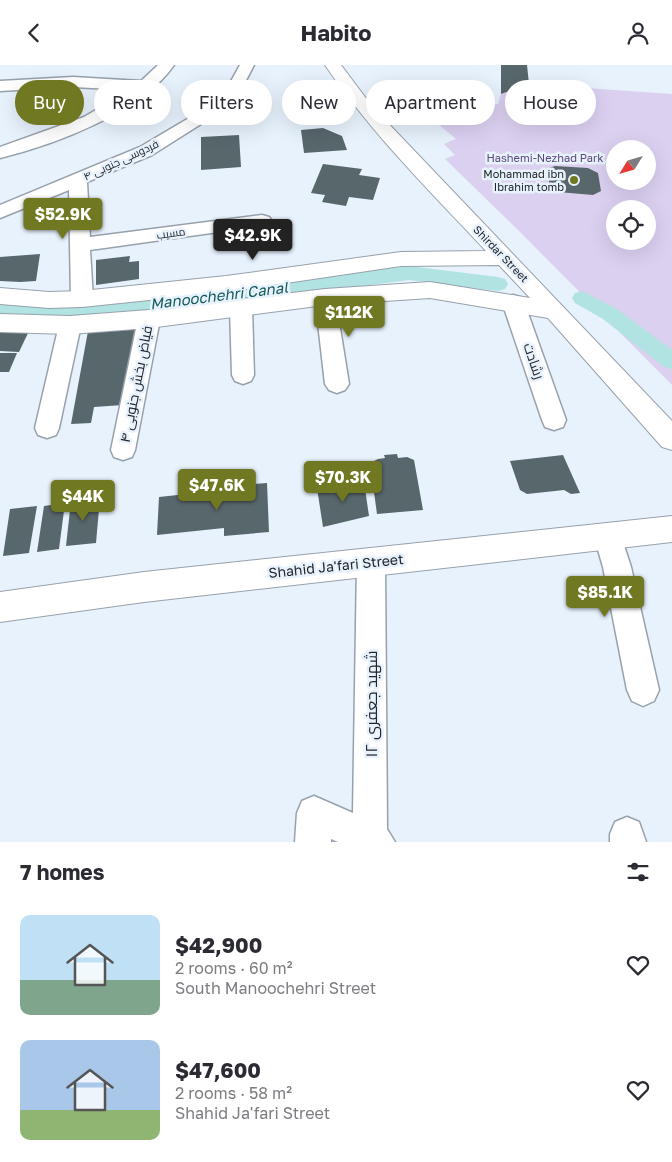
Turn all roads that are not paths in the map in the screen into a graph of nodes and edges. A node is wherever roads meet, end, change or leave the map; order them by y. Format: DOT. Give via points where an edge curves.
graph roads {
  1 [pos="80,65"];
  2 [pos="167,65"];
  3 [pos="246,65"];
  4 [pos="333,65"];
  5 [pos="74,80"];
  6 [pos="152,80"];
  7 [pos="15,85"];
  8 [pos="0,86"];
  9 [pos="94,119"];
  10 [pos="0,153"];
  11 [pos="78,180"];
  12 [pos="0,213"];
  13 [pos="262,221"];
  14 [pos="81,245"];
  15 [pos="504,258"];
  16 [pos="0,297"];
  17 [pos="325,297"];
  18 [pos="82,299"];
  19 [pos="513,302"];
  20 [pos="242,308"];
  21 [pos="555,311"];
  22 [pos="149,319"];
  23 [pos="0,323"];
  24 [pos="70,325"];
  25 [pos="243,375"];
  26 [pos="337,383"];
  27 [pos="554,420"];
  28 [pos="47,428"];
  29 [pos="672,439"];
  30 [pos="123,450"];
  31 [pos="672,529"];
  32 [pos="608,536"];
  33 [pos="371,562"];
  34 [pos="0,607"];
  35 [pos="643,690"];
  36 [pos="314,827"];
  37 [pos="373,841"];
  1 -- 5 [label="street"];
  2 -- 6 [label="street"];
  3 -- 11 [label="street, فردوسی جنوبی ۴" via="237,85 195,121 146,151"];
  4 -- 15 [label="street, Shirdar Street" via="380,125"];
  7 -- 8 [label="street"];
  9 -- 10 [label="street" via="66,132"];
  11 -- 12 [label="street, فردوسی جنوبی ۴"];
  11 -- 14 [label="street"];
  13 -- 14 [label="street, مسیب"];
  14 -- 18 [label="street"];
  15 -- 18 [label="street" via="401,259 226,284"];
  15 -- 21 [label="street, Shirdar Street"];
  16 -- 18 [label="street"];
  17 -- 19 [label="street" via="430,290"];
  17 -- 20 [label="street"];
  17 -- 26 [label="street"];
  19 -- 21 [label="street"];
  19 -- 27 [label="street, رشادت"];
  20 -- 22 [label="street"];
  20 -- 25 [label="street"];
  21 -- 29 [label="street, Shirdar Street"];
  22 -- 24 [label="street"];
  22 -- 30 [label="street, فیاض بخش جنوبی ۴"];
  23 -- 24 [label="street"];
  24 -- 28 [label="street"];
  31 -- 32 [label="street, Shahid Ja'fari Street"];
  32 -- 33 [label="street, Shahid Ja'fari Street"];
  32 -- 35 [label="street"];
  33 -- 34 [label="street, Shahid Ja'fari Street" via="144,587"];
  33 -- 37 [label="street, شهید جعفری ۱۲"];
  36 -- 37 [label="street"];
}
